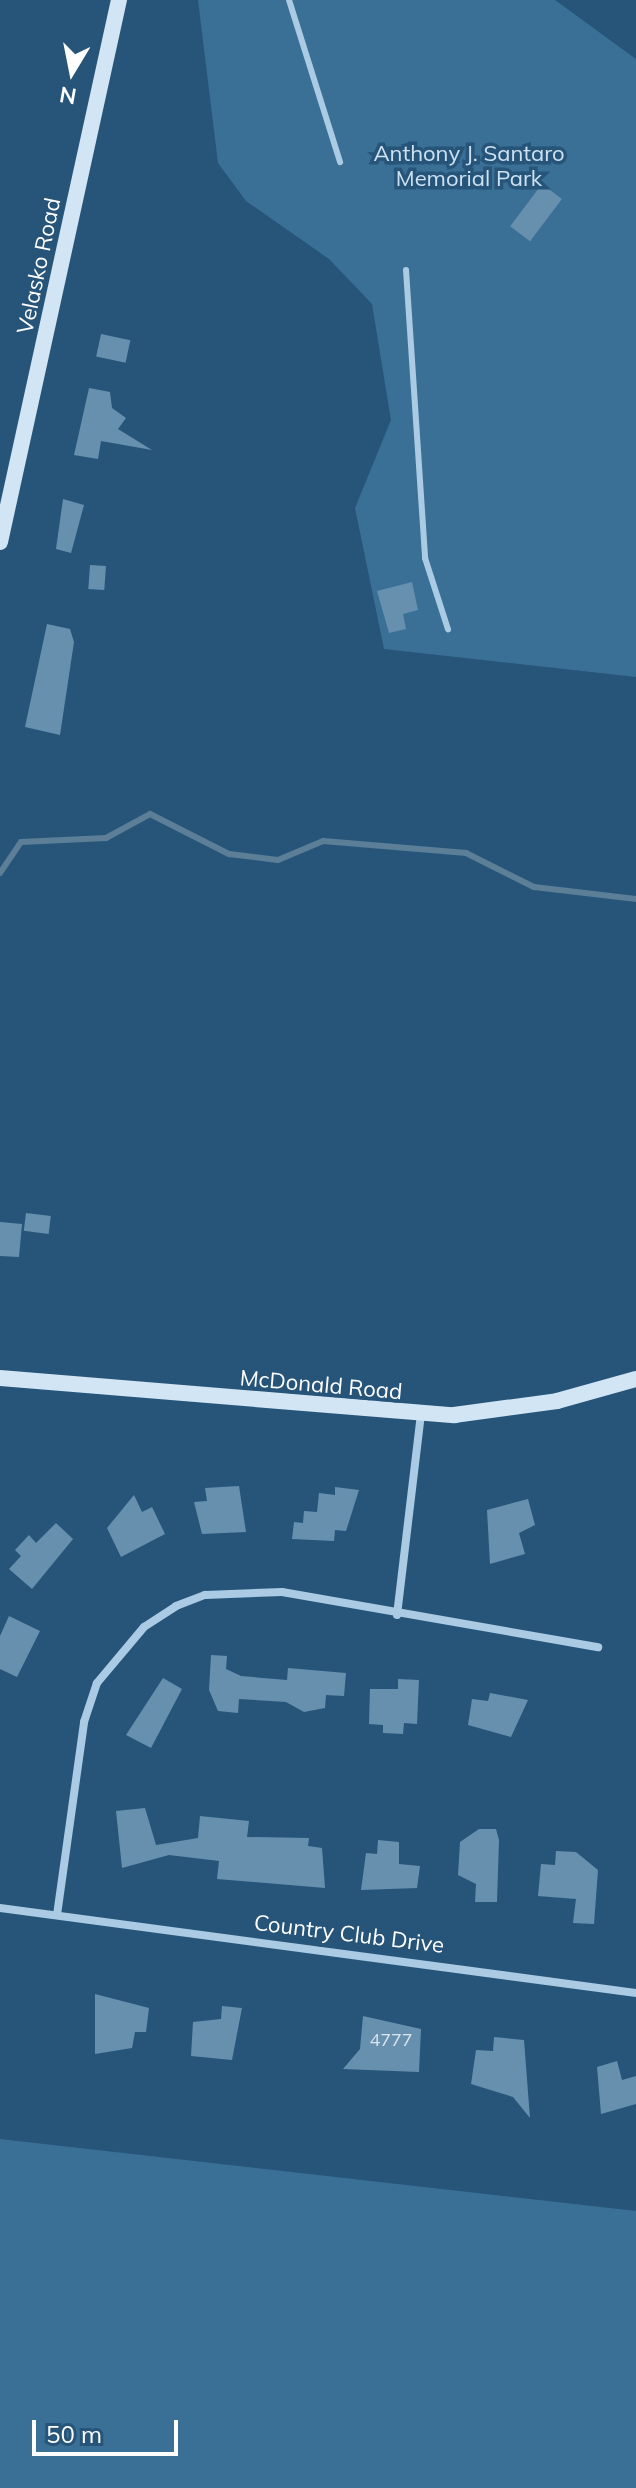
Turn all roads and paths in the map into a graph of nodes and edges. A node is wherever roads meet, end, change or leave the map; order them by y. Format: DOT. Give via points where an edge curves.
graph roads {
  1 [pos="119,0"];
  2 [pos="289,0"];
  3 [pos="340,162"];
  4 [pos="406,270"];
  5 [pos="0,542"];
  6 [pos="448,629"];
  7 [pos="0,1378"];
  8 [pos="636,1379"];
  9 [pos="421,1415"];
  10 [pos="397,1615"];
  11 [pos="598,1647"];
  12 [pos="0,1908"];
  13 [pos="57,1915"];
  14 [pos="636,1993"];
  1 -- 5 [label="street, Velasko Road"];
  2 -- 3 [label="lane"];
  4 -- 6 [label="lane" via="424,546"];
  7 -- 9 [label="street, McDonald Road"];
  8 -- 9 [label="street, McDonald Road" via="507,1411"];
  9 -- 10 [label="street"];
  10 -- 11 [label="street"];
  10 -- 13 [label="street" via="243,1590 205,1595 144,1627 97,1683 84,1722"];
  12 -- 13 [label="street, Country Club Drive"];
  13 -- 14 [label="street, Country Club Drive"];
}
